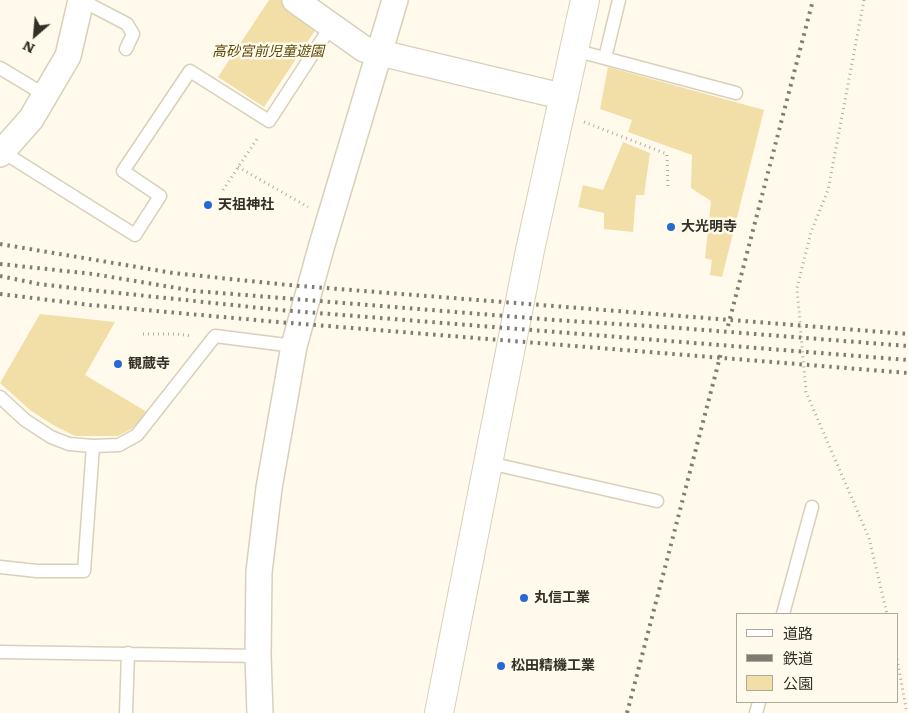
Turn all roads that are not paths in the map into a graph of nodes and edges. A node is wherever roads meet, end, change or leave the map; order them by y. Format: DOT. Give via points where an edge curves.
graph roads {
  1 [pos="81,0"];
  2 [pos="295,0"];
  3 [pos="395,0"];
  4 [pos="585,0"];
  5 [pos="620,0"];
  6 [pos="330,26"];
  7 [pos="126,48"];
  8 [pos="574,50"];
  9 [pos="379,53"];
  10 [pos="604,58"];
  11 [pos="0,68"];
  12 [pos="736,93"];
  13 [pos="45,95"];
  14 [pos="565,97"];
  15 [pos="1,153"];
  16 [pos="294,346"];
  17 [pos="0,398"];
  18 [pos="93,446"];
  19 [pos="489,463"];
  20 [pos="657,501"];
  21 [pos="812,507"];
  22 [pos="0,567"];
  23 [pos="783,613"];
  24 [pos="0,652"];
  25 [pos="128,653"];
  26 [pos="258,656"];
  27 [pos="126,713"];
  28 [pos="260,713"];
  29 [pos="439,713"];
  1 -- 7 [label="lane" via="127,24 133,34"];
  1 -- 13 [label="street" via="68,56"];
  2 -- 6 [label="street"];
  3 -- 9 [label="street"];
  4 -- 8 [label="street"];
  5 -- 10 [label="lane"];
  6 -- 9 [label="street" via="359,46"];
  6 -- 15 [label="lane" via="269,121 190,71 123,171 160,196 135,235"];
  8 -- 10 [label="lane"];
  8 -- 14 [label="street"];
  9 -- 14 [label="street"];
  9 -- 16 [label="street"];
  10 -- 12 [label="lane"];
  11 -- 13 [label="lane"];
  13 -- 15 [label="street" via="31,119"];
  14 -- 19 [label="street" via="530,250"];
  16 -- 18 [label="lane" via="215,336 137,435 119,445"];
  16 -- 26 [label="street" via="269,488 259,572"];
  17 -- 18 [label="lane" via="51,437 70,444"];
  18 -- 22 [label="lane" via="84,571"];
  19 -- 20 [label="lane"];
  19 -- 29 [label="street"];
  21 -- 23 [label="lane"];
  24 -- 25 [label="lane"];
  25 -- 26 [label="lane"];
  25 -- 27 [label="lane"];
  26 -- 28 [label="street"];
}
